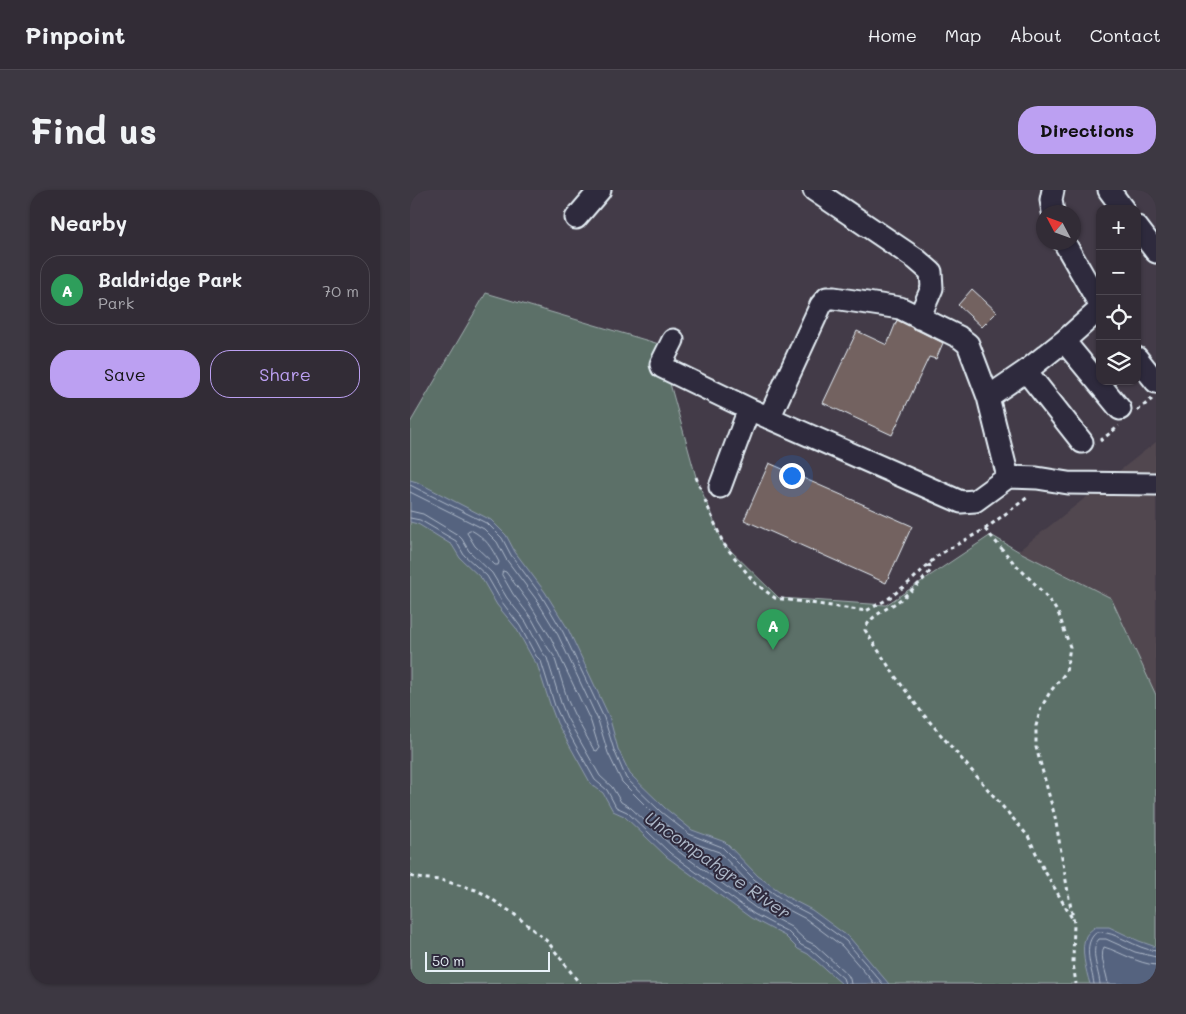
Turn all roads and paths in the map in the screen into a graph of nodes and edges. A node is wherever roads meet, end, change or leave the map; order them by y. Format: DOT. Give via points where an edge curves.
graph roads {
  1 [pos="600,190"];
  2 [pos="814,190"];
  3 [pos="1053,190"];
  4 [pos="1109,190"];
  5 [pos="1052,205"];
  6 [pos="1120,205"];
  7 [pos="576,218"];
  8 [pos="1141,232"];
  9 [pos="1068,250"];
  10 [pos="1156,252"];
  11 [pos="1096,300"];
  12 [pos="1096,311"];
  13 [pos="919,318"];
  14 [pos="673,340"];
  15 [pos="1064,341"];
  16 [pos="1141,363"];
  17 [pos="1026,371"];
  18 [pos="1156,382"];
  19 [pos="988,397"];
  20 [pos="749,409"];
  21 [pos="1120,409"];
  22 [pos="769,418"];
  23 [pos="1082,442"];
  24 [pos="696,477"];
  25 [pos="1008,477"];
  26 [pos="1156,484"];
  27 [pos="720,487"];
  28 [pos="929,564"];
  29 [pos="410,876"];
  30 [pos="1074,923"];
  31 [pos="580,984"];
  32 [pos="1076,984"];
  1 -- 7 [label="lane"];
  2 -- 13 [label="lane" via="931,272 932,288"];
  3 -- 5 [label="lane"];
  4 -- 6 [label="lane"];
  8 -- 10 [label="lane"];
  9 -- 11 [label="lane"];
  12 -- 15 [label="lane"];
  13 -- 19 [label="lane" via="968,344"];
  13 -- 22 [label="lane" via="900,308 827,298"];
  14 -- 20 [label="lane" via="662,367"];
  15 -- 17 [label="lane"];
  15 -- 21 [label="lane"];
  16 -- 18 [label="lane"];
  17 -- 19 [label="lane"];
  17 -- 23 [label="lane"];
  19 -- 25 [label="lane"];
  20 -- 22 [label="lane"];
  20 -- 27 [label="lane"];
  22 -- 25 [label="lane" via="961,502 974,501"];
  24 -- 28 [label="path" via="723,543 755,583 775,598 866,611 888,599"];
  25 -- 26 [label="lane" via="1068,483"];
  28 -- 30 [label="path" via="931,570 926,576 897,602 876,615 866,625 866,630 923,714 1028,836"];
  28 -- 30 [label="path" via="985,529 1059,615 1070,647 1066,672 1041,708 1036,726 1036,747 1055,817"];
  29 -- 31 [label="path" via="442,880 484,894 548,942"];
  30 -- 32 [label="path"];
}
